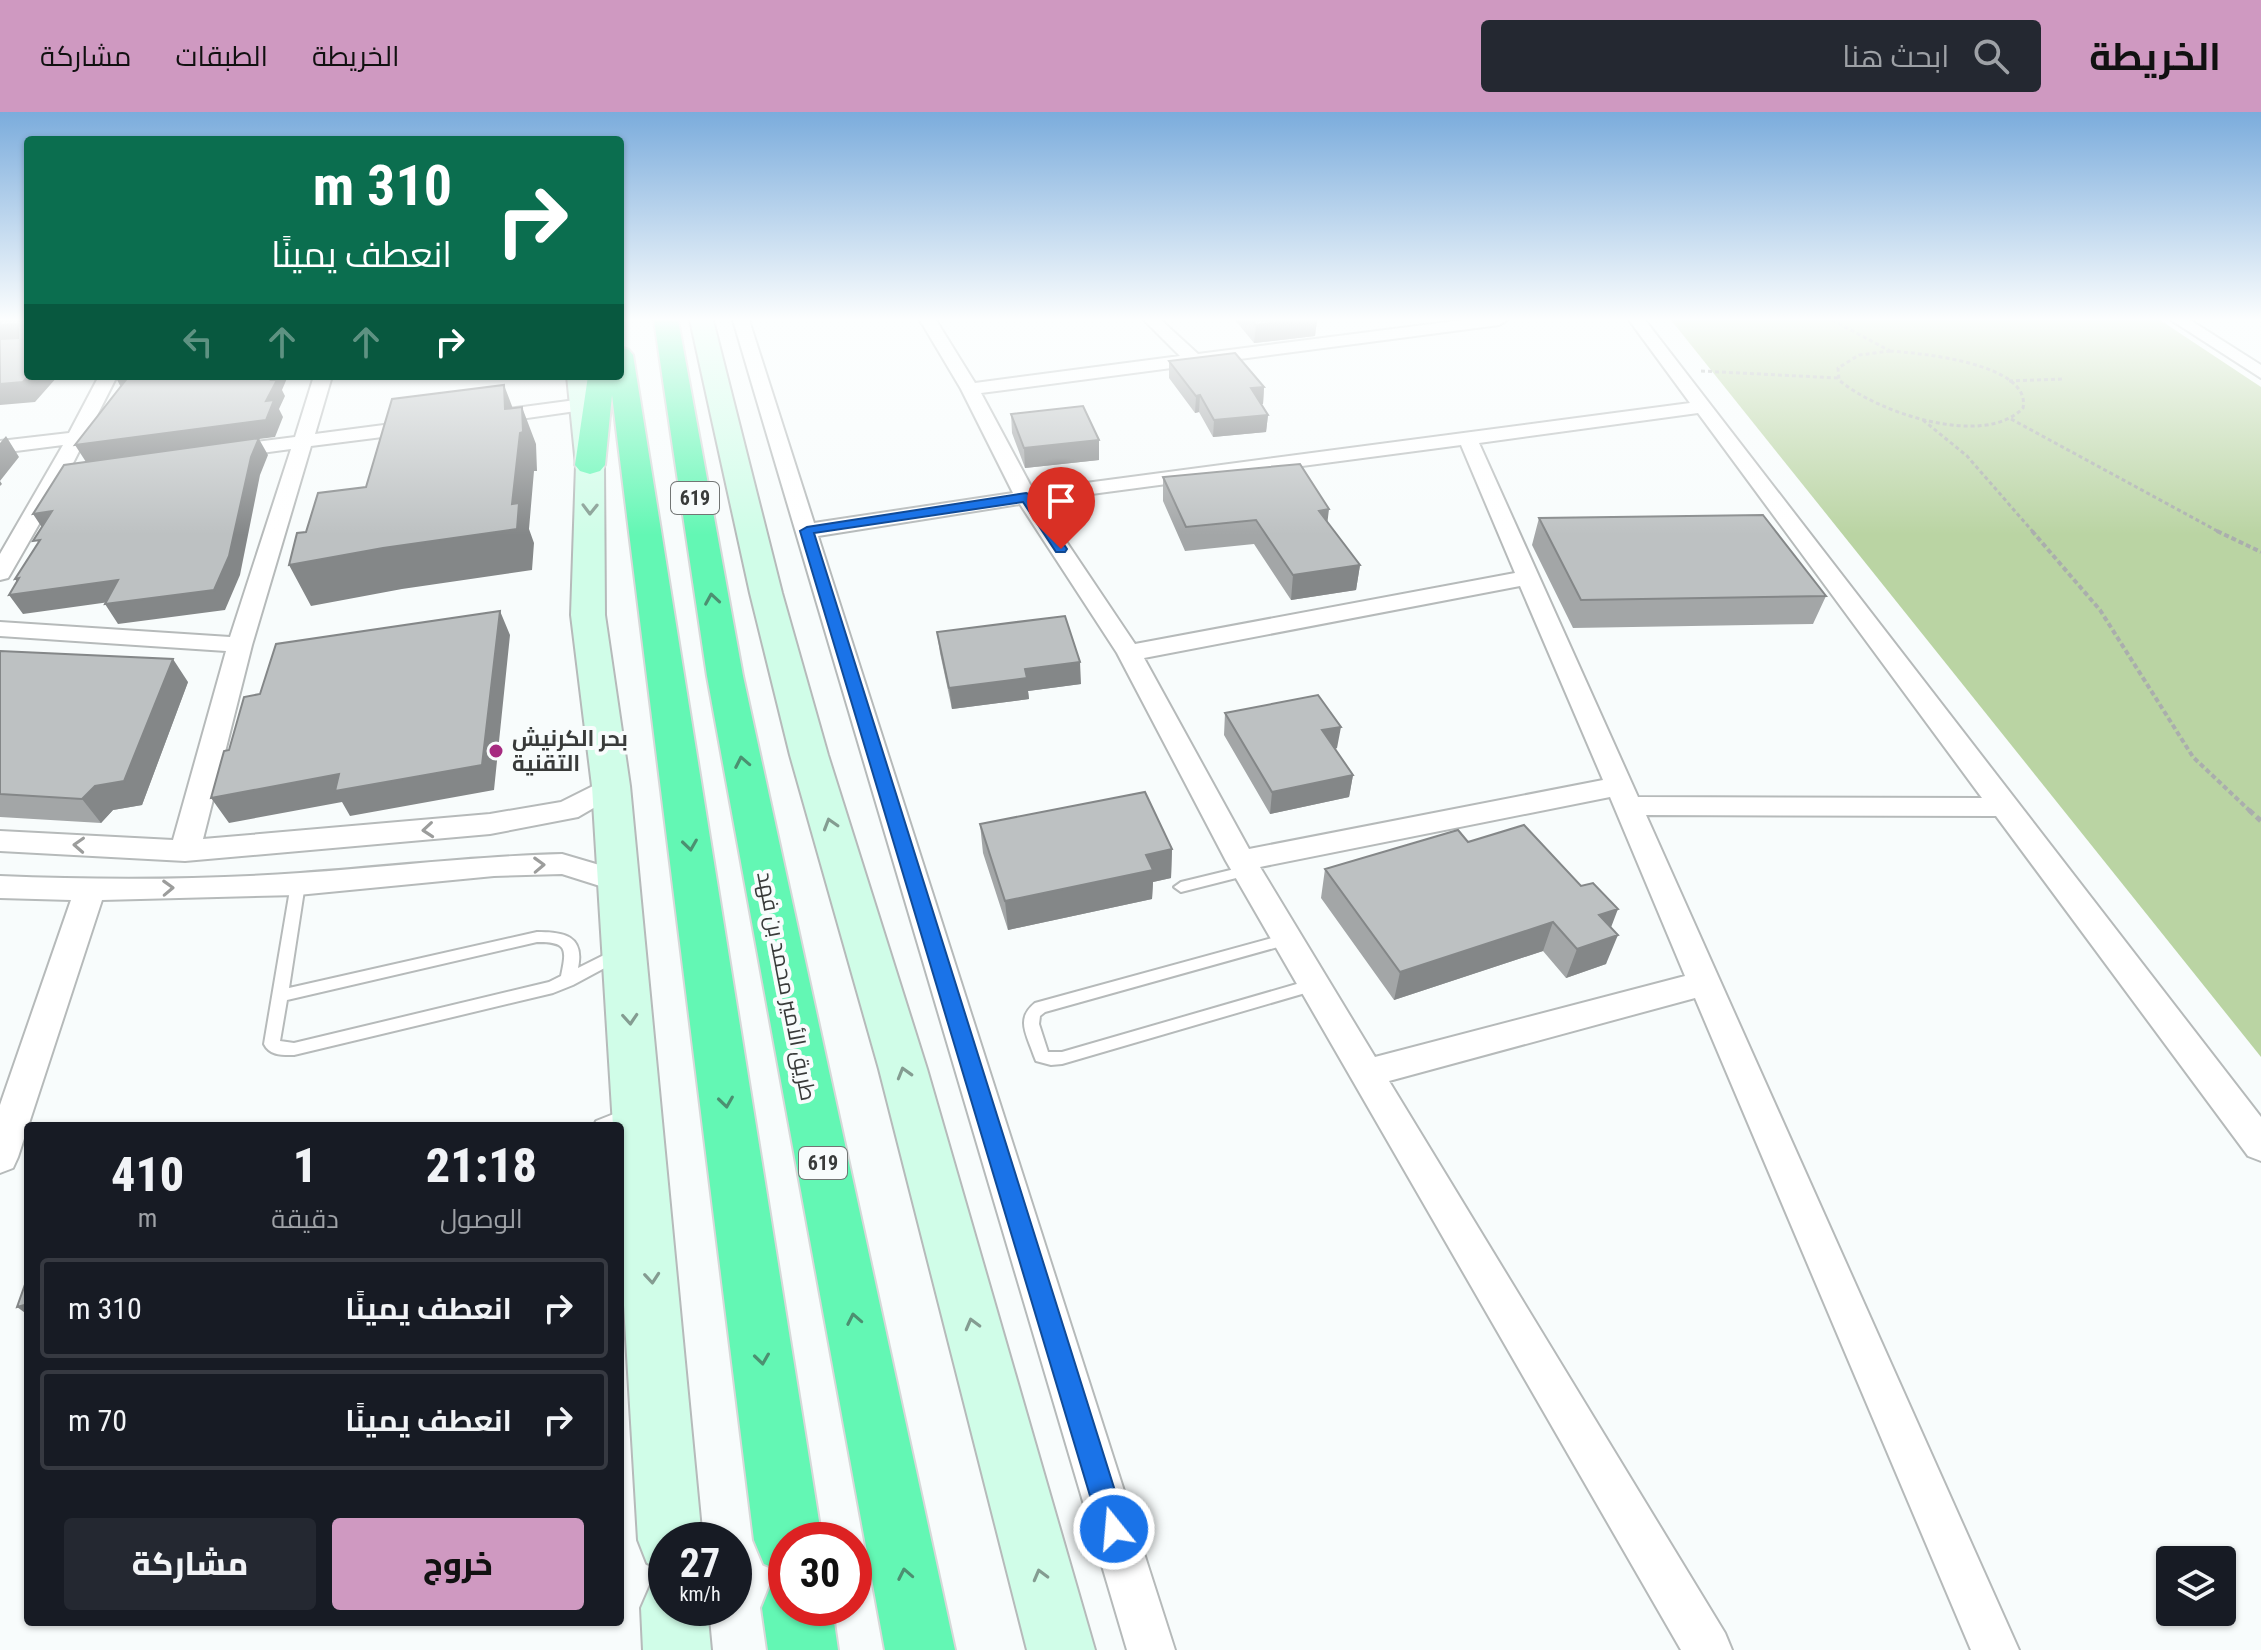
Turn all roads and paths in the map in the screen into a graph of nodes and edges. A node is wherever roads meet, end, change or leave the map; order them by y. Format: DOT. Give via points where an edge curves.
graph roads {
  1 [pos="99,392"];
  2 [pos="318,392"];
  3 [pos="566,392"];
  4 [pos="588,392"];
  5 [pos="625,392"];
  6 [pos="678,392"];
  7 [pos="718,392"];
  8 [pos="763,392"];
  9 [pos="971,392"];
  10 [pos="1692,392"];
  11 [pos="1849,392"];
  12 [pos="2017,392"];
  13 [pos="1703,407"];
  14 [pos="2010,418"];
  15 [pos="1923,420"];
  16 [pos="1467,437"];
  17 [pos="74,438"];
  18 [pos="304,441"];
  19 [pos="0,447"];
  20 [pos="211,454"];
  21 [pos="87,472"];
  22 [pos="56,477"];
  23 [pos="1026,497"];
  24 [pos="807,531"];
  25 [pos="2261,552"];
  26 [pos="0,573"];
  27 [pos="1529,577"];
  28 [pos="0,629"];
  29 [pos="240,645"];
  30 [pos="1129,653"];
  31 [pos="611,786"];
  32 [pos="1624,796"];
  33 [pos="2005,807"];
  34 [pos="2261,821"];
  35 [pos="490,824"];
  36 [pos="0,841"];
  37 [pos="185,851"];
  38 [pos="1244,866"];
  39 [pos="619,881"];
  40 [pos="298,884"];
  41 [pos="0,887"];
  42 [pos="1181,887"];
  43 [pos="90,890"];
  44 [pos="1287,939"];
  45 [pos="625,950"];
  46 [pos="568,981"];
  47 [pos="1706,983"];
  48 [pos="1314,985"];
  49 [pos="280,996"];
  50 [pos="1366,1073"];
  51 [pos="620,1119"];
  52 [pos="2261,1145"];
  53 [pos="624,1155"];
  54 [pos="0,1157"];
  55 [pos="668,1522"];
  56 [pos="785,1522"];
  57 [pos="675,1626"];
  58 [pos="800,1626"];
  59 [pos="677,1650"];
  60 [pos="803,1650"];
  61 [pos="920,1650"];
  62 [pos="1061,1650"];
  63 [pos="1151,1650"];
  64 [pos="1708,1650"];
  65 [pos="1980,1650"];
  66 [pos="1997,1650"];
  1 -- 17 [label="street"];
  2 -- 18 [label="street"];
  3 -- 18 [label="street" via="451,422"];
  4 -- 31 [label="main road, one-way" via="588,615"];
  5 -- 56 [label="highway, 619, one-way"];
  61 -- 6 [label="highway, طريق الأمير محمد بن فهد / 619, one-way" via="725,676"];
  62 -- 7 [label="main road, one-way" via="903,1069 781,652"];
  8 -- 24 [label="street"];
  9 -- 23 [label="street"];
  10 -- 13 [label="street"];
  11 -- 15 [label="path"];
  12 -- 14 [label="path" via="2024,400 2021,412"];
  13 -- 16 [label="street"];
  13 -- 33 [label="street"];
  14 -- 15 [label="path" via="1978,424"];
  14 -- 25 [label="path" via="2133,490"];
  15 -- 34 [label="path" via="1967,456 2100,610 2193,757"];
  16 -- 23 [label="street"];
  16 -- 27 [label="street"];
  17 -- 19 [label="street"];
  17 -- 22 [label="street"];
  18 -- 20 [label="street"];
  18 -- 29 [label="street"];
  21 -- 22 [label="street"];
  22 -- 26 [label="street"];
  23 -- 24 [label="street"];
  23 -- 30 [label="street"];
  24 -- 63 [label="street"];
  27 -- 30 [label="street"];
  27 -- 32 [label="street"];
  28 -- 29 [label="street"];
  29 -- 37 [label="street"];
  30 -- 38 [label="street"];
  31 -- 35 [label="street" via="568,810"];
  31 -- 39 [label="main road"];
  32 -- 33 [label="street"];
  32 -- 38 [label="street"];
  32 -- 47 [label="street"];
  33 -- 52 [label="street"];
  35 -- 37 [label="street, one-way"];
  35 -- 40 [label="street" via="515,830 518,841 485,856"];
  37 -- 36 [label="street, one-way"];
  38 -- 42 [label="lane"];
  38 -- 44 [label="street"];
  40 -- 39 [label="street, one-way" via="562,864"];
  39 -- 45 [label="main road"];
  43 -- 40 [label="street, one-way"];
  40 -- 49 [label="lane"];
  41 -- 43 [label="street"];
  43 -- 54 [label="street"];
  44 -- 48 [label="street"];
  44 -- 48 [label="lane" via="1040,1007 1031,1024 1042,1056 1062,1058"];
  45 -- 46 [label="lane"];
  45 -- 51 [label="main road, one-way"];
  46 -- 49 [label="lane" via="573,956 569,944 559,937 537,937"];
  46 -- 49 [label="lane" via="294,1049 272,1044"];
  47 -- 50 [label="street"];
  47 -- 66 [label="street"];
  48 -- 50 [label="street"];
  50 -- 64 [label="street"];
  53 -- 55 [label="main road, one-way"];
  57 -- 59 [label="main road"];
  58 -- 60 [label="highway"];
  65 -- 66 [label="street"];
}
